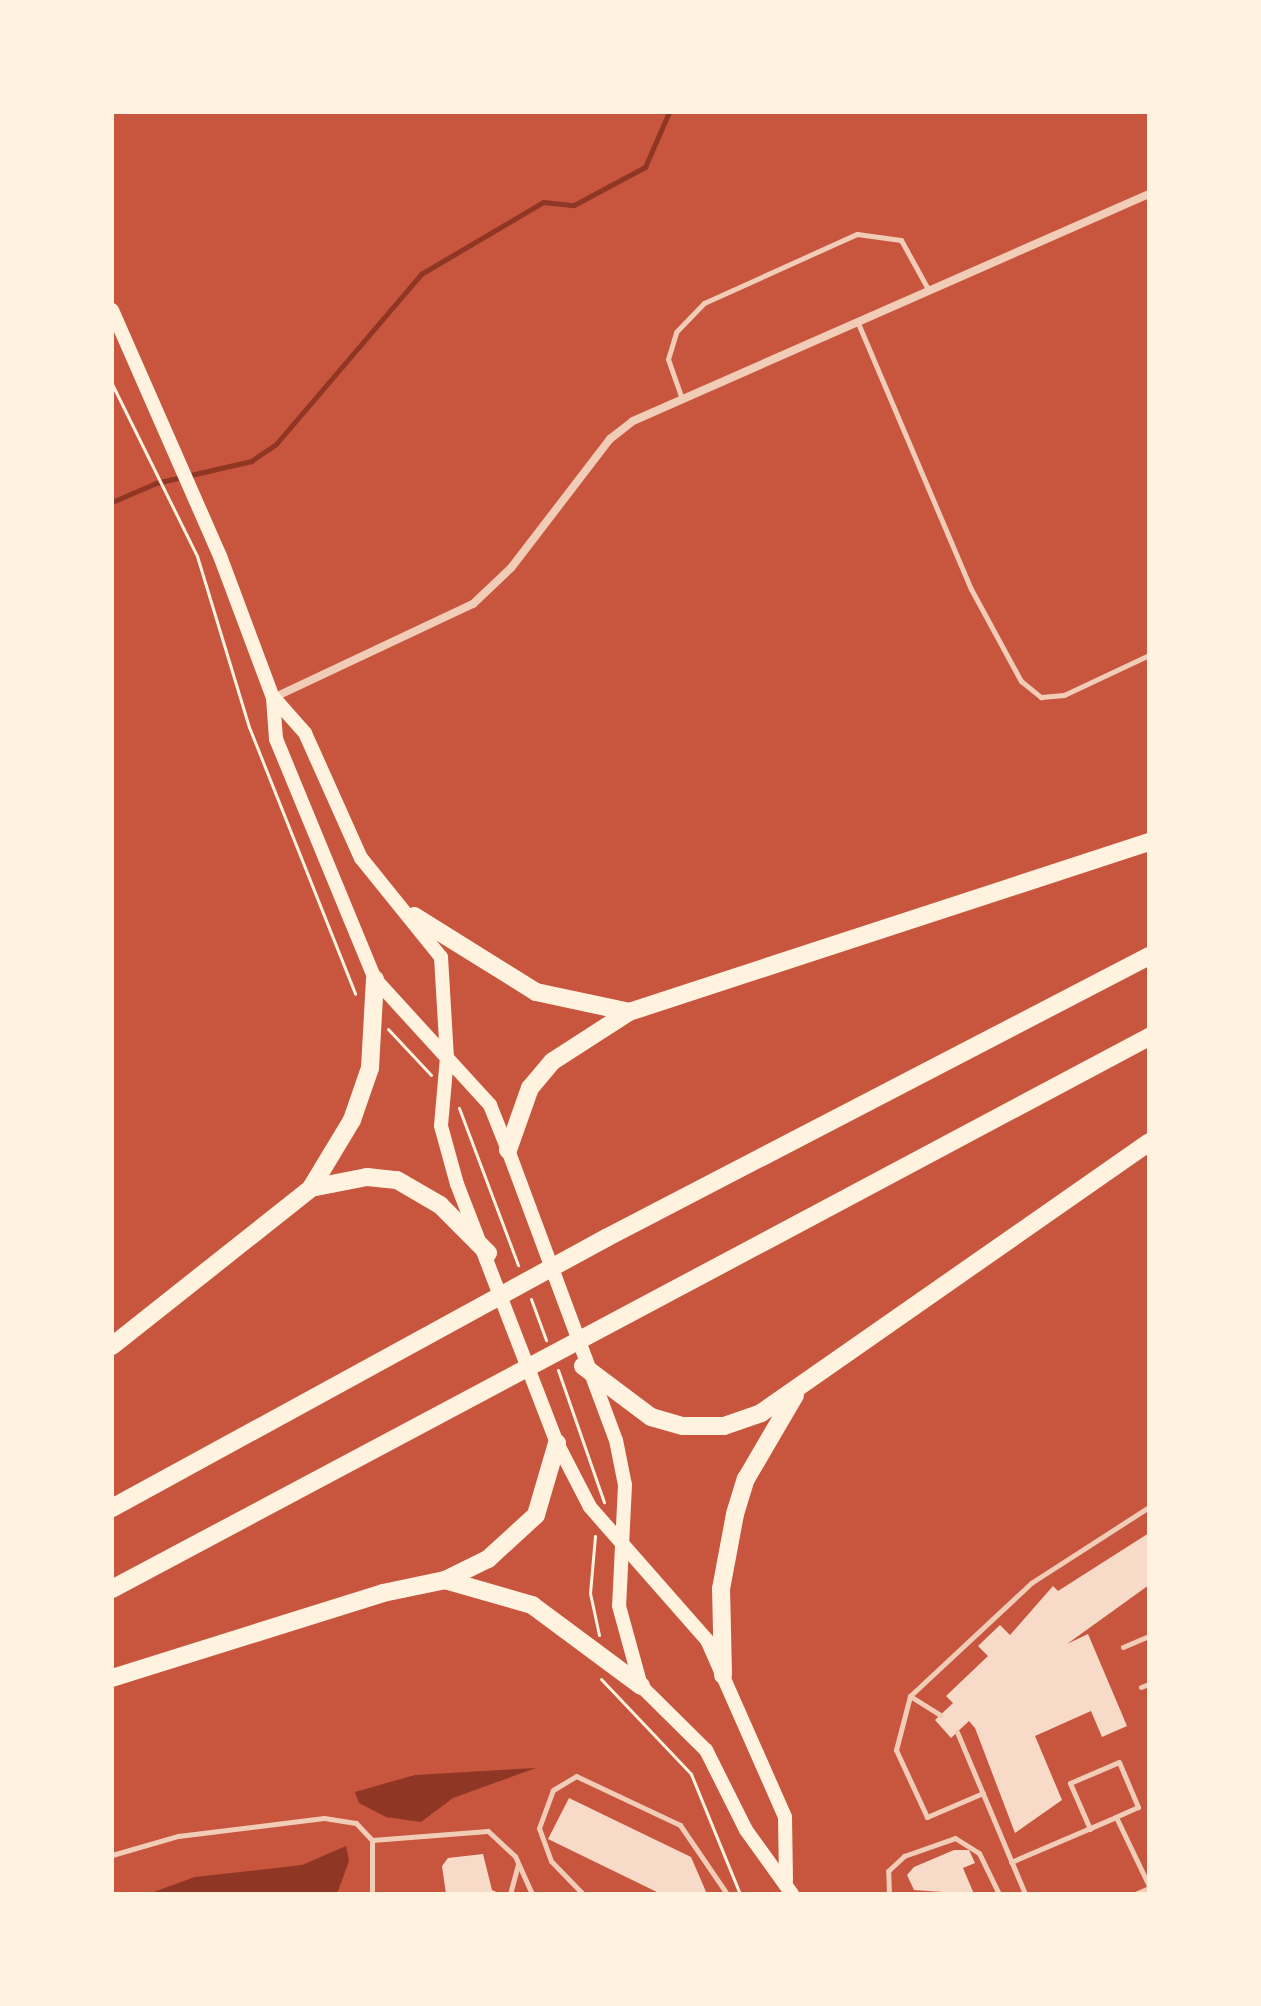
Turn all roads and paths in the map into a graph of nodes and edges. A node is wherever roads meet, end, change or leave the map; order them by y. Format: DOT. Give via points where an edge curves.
graph roads {
  1 [pos="1149,194"];
  2 [pos="929,291"];
  3 [pos="112,310"];
  4 [pos="858,323"];
  5 [pos="112,384"];
  6 [pos="682,400"];
  7 [pos="197,556"];
  8 [pos="1149,655"];
  9 [pos="273,698"];
  10 [pos="1149,842"];
  11 [pos="414,916"];
  12 [pos="1149,956"];
  13 [pos="375,979"];
  14 [pos="629,1012"];
  15 [pos="1149,1037"];
  16 [pos="447,1057"];
  17 [pos="1149,1142"];
  18 [pos="508,1150"];
  19 [pos="311,1188"];
  20 [pos="488,1253"];
  21 [pos="112,1346"];
  22 [pos="583,1366"];
  23 [pos="795,1395"];
  24 [pos="557,1443"];
  25 [pos="1149,1507"];
  26 [pos="112,1508"];
  27 [pos="622,1546"];
  28 [pos="445,1580"];
  29 [pos="112,1589"];
  30 [pos="1149,1636"];
  31 [pos="1123,1647"];
  32 [pos="723,1675"];
  33 [pos="112,1678"];
  34 [pos="1149,1684"];
  35 [pos="641,1686"];
  36 [pos="1141,1687"];
  37 [pos="910,1696"];
  38 [pos="941,1715"];
  39 [pos="957,1732"];
  40 [pos="983,1793"];
  41 [pos="1116,1817"];
  42 [pos="1090,1829"];
  43 [pos="372,1840"];
  44 [pos="112,1855"];
  45 [pos="1011,1862"];
  46 [pos="518,1863"];
  47 [pos="1149,1887"];
  48 [pos="789,1888"];
  49 [pos="372,1894"];
  50 [pos="510,1894"];
  51 [pos="532,1894"];
  52 [pos="583,1894"];
  53 [pos="727,1894"];
  54 [pos="889,1894"];
  55 [pos="999,1894"];
  56 [pos="1025,1894"];
  57 [pos="1135,1894"];
  1 -- 2 [label="street"];
  2 -- 4 [label="street"];
  2 -- 6 [label="lane" via="901,240 857,234 704,303 676,332 668,359"];
  3 -- 9 [label="main road" via="220,556"];
  4 -- 6 [label="street"];
  4 -- 8 [label="lane" via="971,589 1021,681 1041,697 1064,695"];
  5 -- 7 [label="path" via="133,417"];
  6 -- 9 [label="street" via="610,439 511,568 473,604"];
  9 -- 11 [label="main road" via="305,733 361,858"];
  9 -- 13 [label="main road" via="276,739"];
  10 -- 14 [label="highway"];
  11 -- 14 [label="highway" via="536,992"];
  11 -- 16 [label="main road" via="441,957"];
  12 -- 26 [label="highway" via="448,1322"];
  13 -- 16 [label="main road"];
  13 -- 19 [label="highway" via="370,1068 352,1120"];
  14 -- 18 [label="highway" via="553,1061 530,1088"];
  15 -- 29 [label="highway" via="474,1391"];
  16 -- 18 [label="main road" via="490,1105"];
  16 -- 20 [label="main road" via="441,1126"];
  17 -- 23 [label="highway"];
  18 -- 22 [label="main road"];
  19 -- 20 [label="highway" via="367,1177 397,1180 440,1205"];
  19 -- 21 [label="highway"];
  20 -- 24 [label="main road"];
  22 -- 23 [label="highway" via="651,1417 683,1426 724,1426"];
  22 -- 27 [label="main road" via="616,1440 625,1485"];
  23 -- 32 [label="highway" via="746,1479 735,1514 721,1589"];
  24 -- 27 [label="main road" via="590,1507"];
  24 -- 28 [label="highway" via="536,1515 524,1531"];
  25 -- 37 [label="lane" via="1031,1583"];
  27 -- 32 [label="main road" via="686,1609"];
  27 -- 35 [label="main road" via="619,1606"];
  28 -- 33 [label="highway" via="383,1593"];
  28 -- 35 [label="highway" via="532,1605"];
  30 -- 31 [label="lane"];
  32 -- 48 [label="main road" via="785,1817"];
  34 -- 36 [label="lane"];
  35 -- 48 [label="main road" via="706,1750 746,1830"];
  37 -- 38 [label="lane"];
  37 -- 40 [label="lane" via="896,1750 927,1817"];
  39 -- 40 [label="lane"];
  40 -- 45 [label="lane"];
  41 -- 42 [label="lane"];
  41 -- 42 [label="lane" via="1138,1807 1119,1762 1070,1783"];
  41 -- 47 [label="lane"];
  42 -- 45 [label="lane"];
  43 -- 44 [label="lane" via="356,1823 324,1818 178,1836"];
  43 -- 46 [label="lane" via="488,1831"];
  43 -- 49 [label="lane"];
  45 -- 56 [label="lane"];
  46 -- 50 [label="lane"];
  46 -- 51 [label="lane"];
  47 -- 57 [label="lane"];
  52 -- 53 [label="lane" via="551,1861 539,1828 553,1790 576,1776 680,1825"];
  54 -- 55 [label="lane" via="888,1871 904,1856 955,1838 979,1853"];
}
